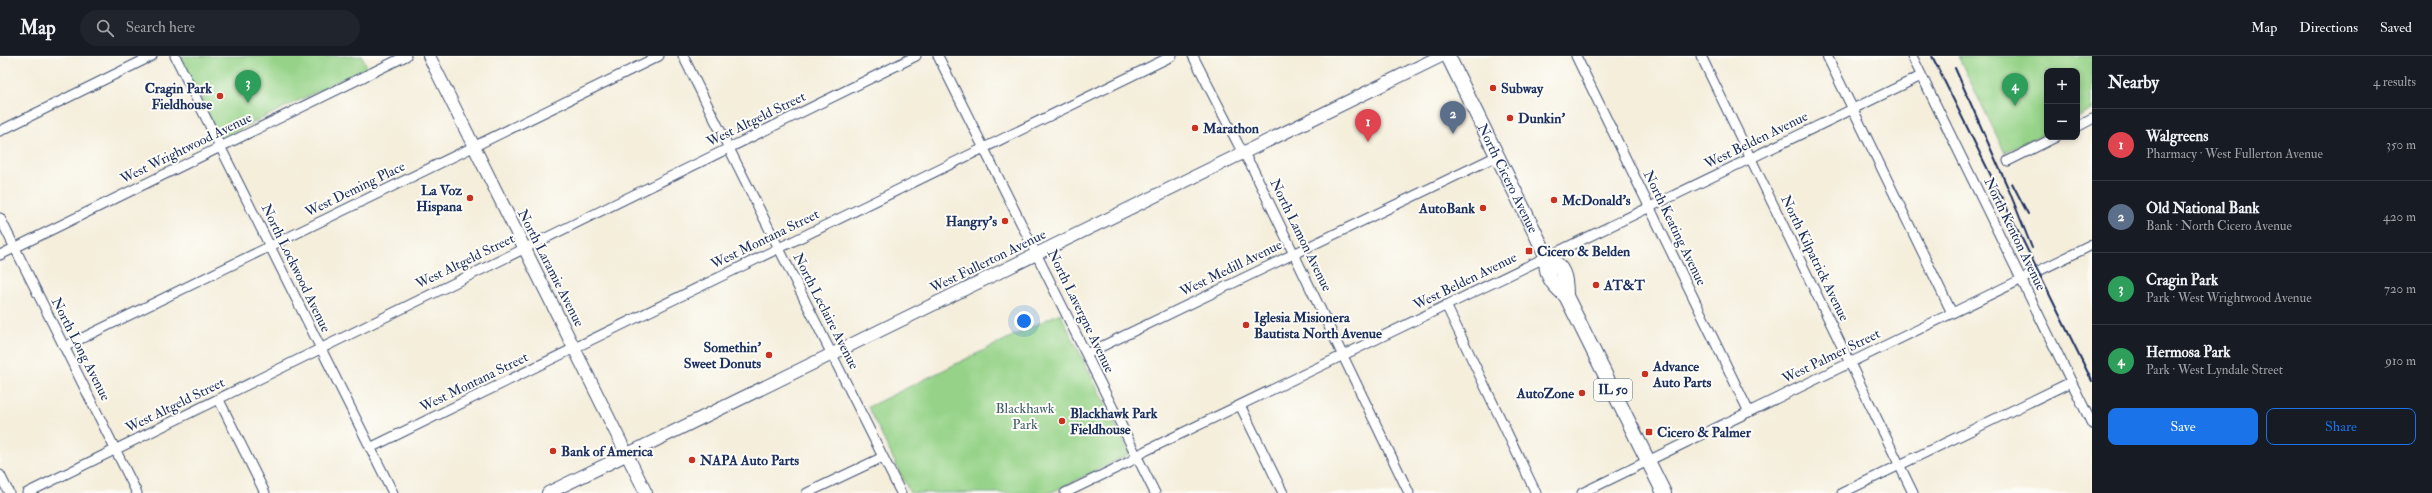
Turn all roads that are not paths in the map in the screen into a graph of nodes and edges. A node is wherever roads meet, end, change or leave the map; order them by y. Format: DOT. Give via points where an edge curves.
graph roads {
  1 [pos="152,56"];
  2 [pos="174,56"];
  3 [pos="406,56"];
  4 [pos="429,56"];
  5 [pos="658,56"];
  6 [pos="683,56"];
  7 [pos="916,56"];
  8 [pos="938,56"];
  9 [pos="1172,56"];
  10 [pos="1194,56"];
  11 [pos="1441,56"];
  12 [pos="1448,56"];
  13 [pos="1576,56"];
  14 [pos="1701,56"];
  15 [pos="1827,56"];
  16 [pos="1912,56"];
  17 [pos="1921,76"];
  18 [pos="1852,109"];
  19 [pos="2092,119"];
  20 [pos="2080,125"];
  21 [pos="0,131"];
  22 [pos="2050,140"];
  23 [pos="474,146"];
  24 [pos="220,147"];
  25 [pos="729,148"];
  26 [pos="984,148"];
  27 [pos="1243,153"];
  28 [pos="1497,156"];
  29 [pos="1751,158"];
  30 [pos="2008,161"];
  31 [pos="1650,207"];
  32 [pos="0,218"];
  33 [pos="2092,245"];
  34 [pos="270,246"];
  35 [pos="15,248"];
  36 [pos="524,248"];
  37 [pos="779,248"];
  38 [pos="1294,253"];
  39 [pos="1037,254"];
  40 [pos="0,255"];
  41 [pos="1547,257"];
  42 [pos="2022,279"];
  43 [pos="1446,305"];
  44 [pos="1952,313"];
  45 [pos="64,346"];
  46 [pos="574,348"];
  47 [pos="320,349"];
  48 [pos="832,354"];
  49 [pos="1086,354"];
  50 [pos="1343,356"];
  51 [pos="1850,363"];
  52 [pos="2071,382"];
  53 [pos="219,400"];
  54 [pos="1240,405"];
  55 [pos="1749,412"];
  56 [pos="2092,424"];
  57 [pos="370,448"];
  58 [pos="116,449"];
  59 [pos="627,454"];
  60 [pos="883,456"];
  61 [pos="1137,457"];
  62 [pos="1648,461"];
  63 [pos="1900,465"];
  64 [pos="0,475"];
  65 [pos="9,493"];
  66 [pos="27,493"];
  67 [pos="137,493"];
  68 [pos="265,493"];
  69 [pos="393,493"];
  70 [pos="548,493"];
  71 [pos="646,493"];
  72 [pos="807,493"];
  73 [pos="901,493"];
  74 [pos="1065,493"];
  75 [pos="1155,493"];
  76 [pos="1283,493"];
  77 [pos="1409,493"];
  78 [pos="1536,493"];
  79 [pos="1582,493"];
  80 [pos="1664,493"];
  81 [pos="1842,493"];
  82 [pos="1913,493"];
  1 -- 21 [label="street"];
  2 -- 24 [label="street, North Lockwood Avenue"];
  3 -- 24 [label="street, West Wrightwood Avenue"];
  4 -- 23 [label="main road, North Laramie Avenue"];
  5 -- 23 [label="street, West Deming Place"];
  6 -- 25 [label="street, North Leclaire Avenue"];
  7 -- 25 [label="street, West Altgeld Street"];
  8 -- 26 [label="street, North Lavergne Avenue"];
  9 -- 26 [label="street, West Montana Street"];
  10 -- 27 [label="street, North Lamon Avenue"];
  11 -- 27 [label="main road, West Fullerton Avenue"];
  12 -- 28 [label="main road, North Cicero Avenue / IL 50"];
  13 -- 31 [label="street, North Keating Avenue"];
  14 -- 29 [label="street, North Kilpatrick Avenue"];
  15 -- 18 [label="street"];
  16 -- 17 [label="street, North Kenton Avenue"];
  17 -- 18 [label="street, West Belden Avenue"];
  17 -- 42 [label="street, North Kenton Avenue"];
  18 -- 29 [label="street, West Belden Avenue"];
  18 -- 44 [label="street"];
  19 -- 20 [label="street"];
  22 -- 30 [label="street"];
  23 -- 34 [label="street, West Deming Place"];
  23 -- 36 [label="main road, North Laramie Avenue"];
  24 -- 34 [label="street, North Lockwood Avenue"];
  24 -- 35 [label="street, West Wrightwood Avenue"];
  25 -- 36 [label="street, West Altgeld Street"];
  25 -- 37 [label="street, North Leclaire Avenue"];
  26 -- 37 [label="street, West Montana Street"];
  26 -- 39 [label="street, North Lavergne Avenue"];
  27 -- 38 [label="street, North Lamon Avenue"];
  27 -- 39 [label="main road, West Fullerton Avenue"];
  28 -- 38 [label="street, West Medill Avenue"];
  28 -- 41 [label="main road, North Cicero Avenue / IL 50"];
  29 -- 31 [label="street, West Belden Avenue"];
  29 -- 51 [label="street, North Kilpatrick Avenue"];
  31 -- 41 [label="street, West Belden Avenue"];
  31 -- 55 [label="street, North Keating Avenue"];
  32 -- 35 [label="street, North Long Avenue"];
  33 -- 42 [label="street, West Palmer Street"];
  34 -- 45 [label="street, West Deming Place"];
  34 -- 47 [label="street, North Lockwood Avenue"];
  35 -- 40 [label="street, West Wrightwood Avenue"];
  35 -- 45 [label="street, North Long Avenue"];
  36 -- 46 [label="main road, North Laramie Avenue"];
  36 -- 47 [label="street, West Altgeld Street"];
  37 -- 46 [label="street, West Montana Street"];
  37 -- 48 [label="street, North Leclaire Avenue"];
  38 -- 49 [label="street, West Medill Avenue"];
  38 -- 50 [label="street, North Lamon Avenue"];
  39 -- 48 [label="main road, West Fullerton Avenue"];
  39 -- 49 [label="street, North Lavergne Avenue"];
  41 -- 43 [label="street, West Belden Avenue"];
  41 -- 62 [label="main road, North Cicero Avenue / IL 50" via="1558,263 1566,280 1566,296"];
  42 -- 44 [label="street, West Palmer Street"];
  42 -- 52 [label="street, North Kenton Avenue"];
  43 -- 50 [label="street, West Belden Avenue"];
  43 -- 78 [label="street"];
  44 -- 51 [label="street, West Palmer Street"];
  45 -- 58 [label="street, North Long Avenue"];
  46 -- 57 [label="street, West Montana Street"];
  46 -- 59 [label="main road, North Laramie Avenue"];
  47 -- 53 [label="street, West Altgeld Street"];
  47 -- 57 [label="street, North Lockwood Avenue"];
  48 -- 59 [label="main road, West Fullerton Avenue"];
  48 -- 60 [label="street, North Leclaire Avenue"];
  49 -- 61 [label="street, North Lavergne Avenue"];
  50 -- 54 [label="street, West Belden Avenue"];
  50 -- 77 [label="street, North Lamon Avenue"];
  51 -- 55 [label="street, West Palmer Street"];
  51 -- 63 [label="street, North Kilpatrick Avenue"];
  52 -- 56 [label="street, North Kenton Avenue"];
  52 -- 63 [label="street"];
  53 -- 58 [label="street, West Altgeld Street"];
  53 -- 68 [label="street"];
  54 -- 61 [label="street, West Belden Avenue"];
  54 -- 76 [label="street"];
  55 -- 62 [label="street, West Palmer Street"];
  57 -- 69 [label="street, North Lockwood Avenue"];
  58 -- 66 [label="street, West Altgeld Street"];
  58 -- 67 [label="street, North Long Avenue"];
  59 -- 70 [label="main road, West Fullerton Avenue"];
  59 -- 71 [label="main road, North Laramie Avenue"];
  60 -- 72 [label="street"];
  60 -- 73 [label="street, North Leclaire Avenue"];
  61 -- 74 [label="street, West Belden Avenue"];
  61 -- 75 [label="street, North Lavergne Avenue"];
  62 -- 79 [label="street, West Palmer Street"];
  62 -- 80 [label="main road, North Cicero Avenue / IL 50"];
  63 -- 81 [label="street"];
  63 -- 82 [label="street, North Kilpatrick Avenue"];
  64 -- 65 [label="street"];
}
